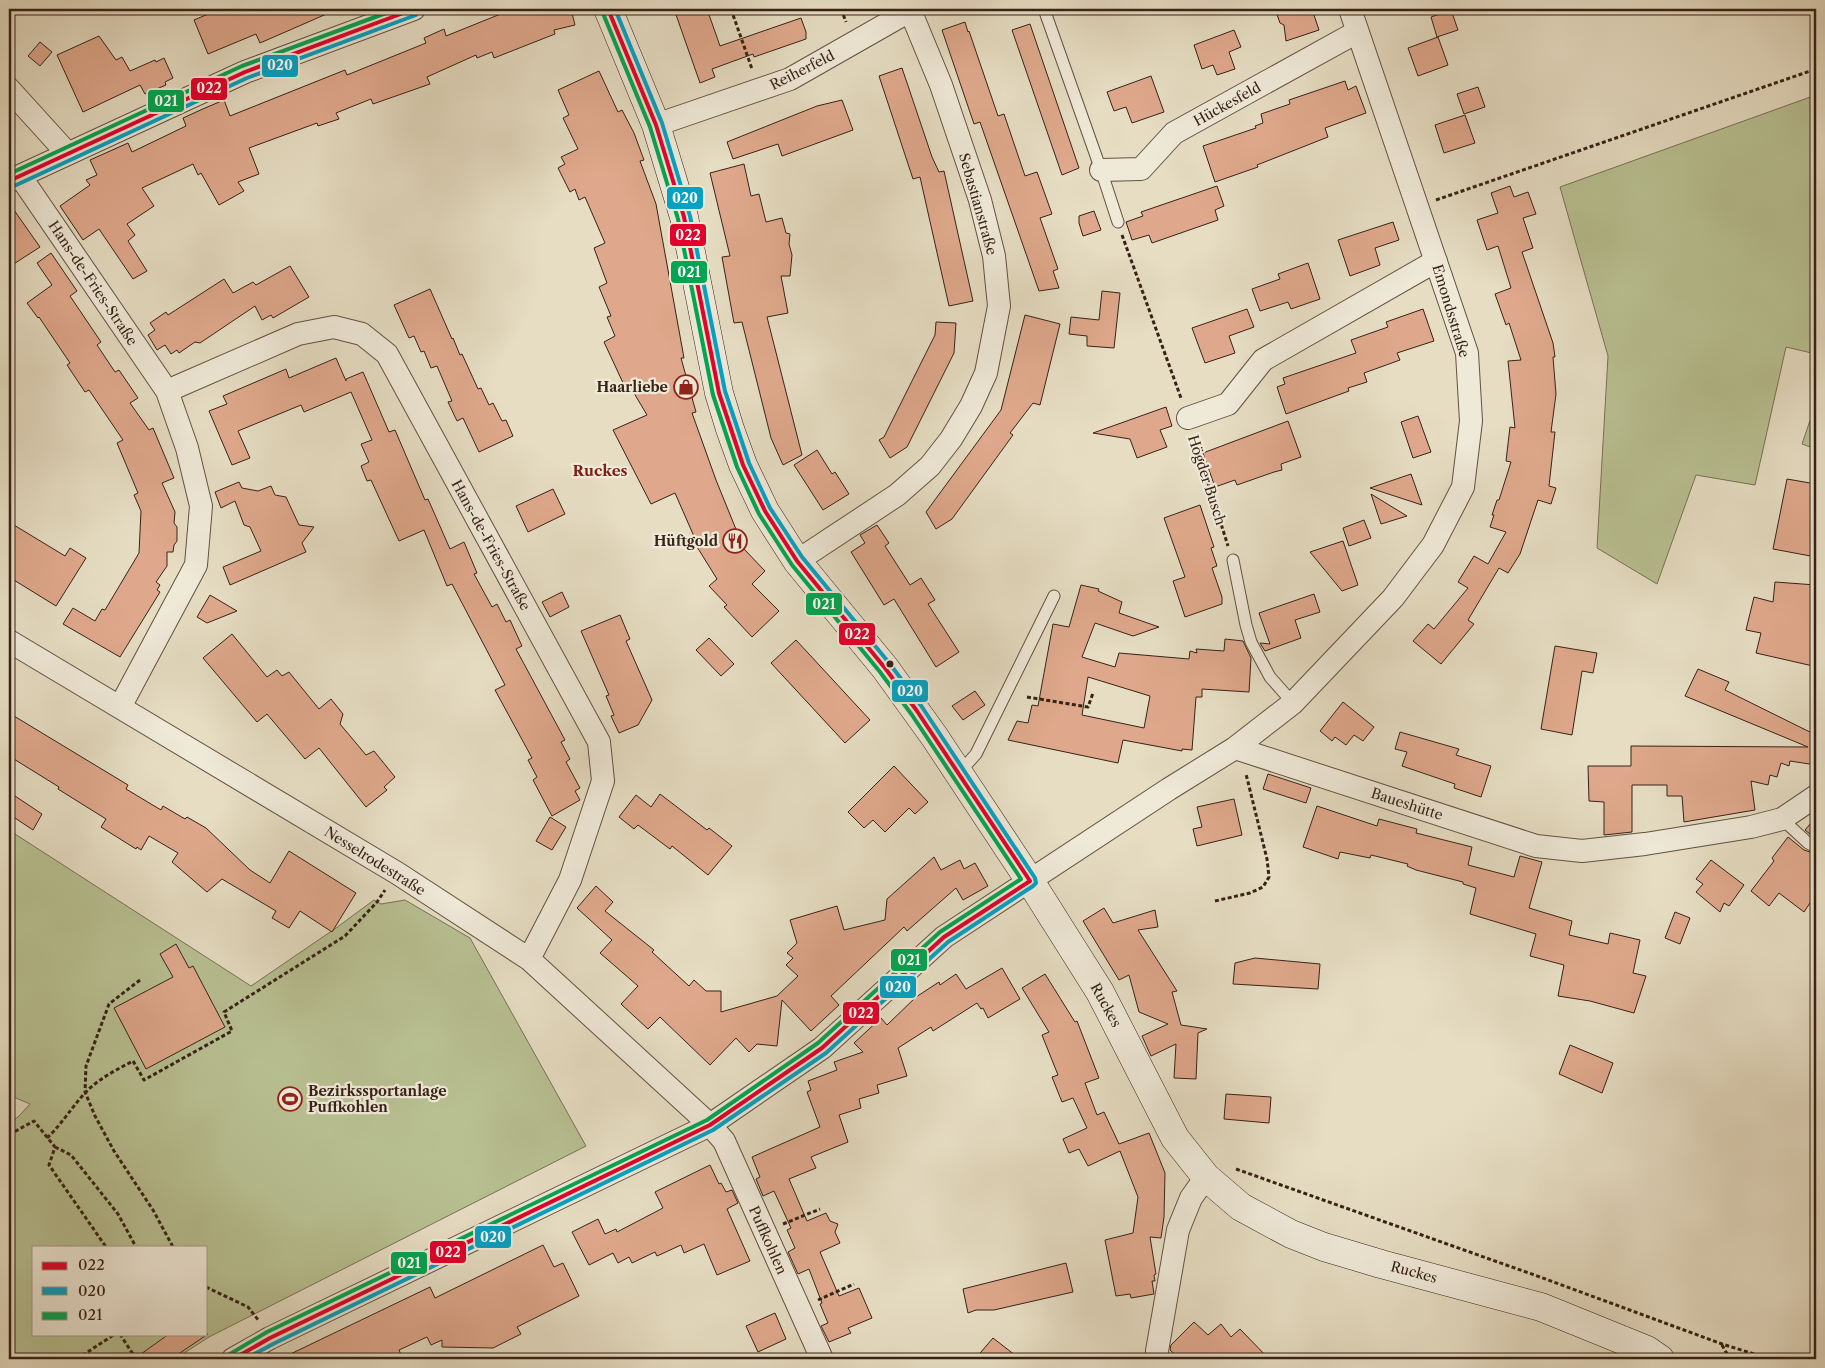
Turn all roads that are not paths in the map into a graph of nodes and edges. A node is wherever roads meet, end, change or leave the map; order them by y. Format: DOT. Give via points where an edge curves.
graph roads {
  1 [pos="414,9"];
  2 [pos="608,9"];
  3 [pos="912,9"];
  4 [pos="1044,9"];
  5 [pos="1350,9"];
  6 [pos="1358,32"];
  7 [pos="9,89"];
  8 [pos="656,125"];
  9 [pos="68,154"];
  10 [pos="1101,170"];
  11 [pos="14,178"];
  12 [pos="1118,222"];
  13 [pos="1436,261"];
  14 [pos="167,391"];
  15 [pos="1188,418"];
  16 [pos="1232,560"];
  17 [pos="797,561"];
  18 [pos="1054,596"];
  19 [pos="9,641"];
  20 [pos="1293,703"];
  21 [pos="120,707"];
  22 [pos="1241,750"];
  23 [pos="958,774"];
  24 [pos="1816,796"];
  25 [pos="1782,819"];
  26 [pos="1816,847"];
  27 [pos="1030,881"];
  28 [pos="529,959"];
  29 [pos="710,1125"];
  30 [pos="1206,1177"];
  31 [pos="1606,1332"];
  32 [pos="233,1359"];
  33 [pos="822,1359"];
  34 [pos="1158,1359"];
  35 [pos="1643,1359"];
  36 [pos="1660,1359"];
  1 -- 9 [label="street" via="245,72"];
  2 -- 8 [label="main road, Ruckes"];
  3 -- 8 [label="street, Reiherfeld" via="790,79"];
  3 -- 17 [label="street, Sebastianstraße" via="980,200 994,256 999,306 988,363 971,406 930,466 897,496"];
  4 -- 10 [label="lane"];
  5 -- 6 [label="street, Emondsstraße"];
  6 -- 10 [label="street, Hückesfeld" via="1174,133 1141,169"];
  6 -- 13 [label="street, Emondsstraße"];
  7 -- 9 [label="street"];
  8 -- 17 [label="main road, Ruckes" via="684,217 719,393 730,429 765,512"];
  9 -- 11 [label="street"];
  10 -- 12 [label="lane"];
  11 -- 14 [label="street, Hans-de-Fries-Straße"];
  13 -- 15 [label="street, Högder Busch" via="1263,360 1228,404"];
  13 -- 20 [label="street, Emondsstraße" via="1467,354 1471,420 1463,487 1433,545 1393,598"];
  14 -- 21 [label="street, Hans-de-Fries-Straße" via="187,448 202,506 196,564"];
  14 -- 28 [label="street, Hans-de-Fries-Straße" via="298,334 334,327 362,334 387,354 599,742 603,781 570,880"];
  16 -- 20 [label="lane" via="1252,642 1270,677"];
  17 -- 23 [label="main road, Ruckes" via="901,690"];
  18 -- 23 [label="lane" via="976,754"];
  19 -- 21 [label="street, Nesselrodestraße"];
  20 -- 22 [label="street, Emondsstraße"];
  21 -- 28 [label="street, Nesselrodestraße" via="397,873"];
  22 -- 25 [label="street, Baueshütte" via="1536,846 1582,851 1602,849 1751,827"];
  22 -- 27 [label="street" via="1170,788"];
  23 -- 27 [label="main road, Ruckes"];
  24 -- 25 [label="street, Baueshütte"];
  25 -- 26 [label="lane"];
  27 -- 29 [label="street" via="944,937 822,1048"];
  27 -- 30 [label="main road, Ruckes" via="1100,992 1175,1138"];
  28 -- 29 [label="street, Nesselrodestraße"];
  29 -- 32 [label="street" via="270,1338"];
  29 -- 33 [label="street, Puffkohlen" via="724,1141"];
  30 -- 31 [label="main road, Ruckes" via="1241,1207 1291,1234 1324,1247 1542,1306"];
  30 -- 34 [label="street" via="1190,1198 1178,1230"];
  31 -- 35 [label="main road, Ruckes"];
  31 -- 36 [label="main road, Ruckes"];
}
